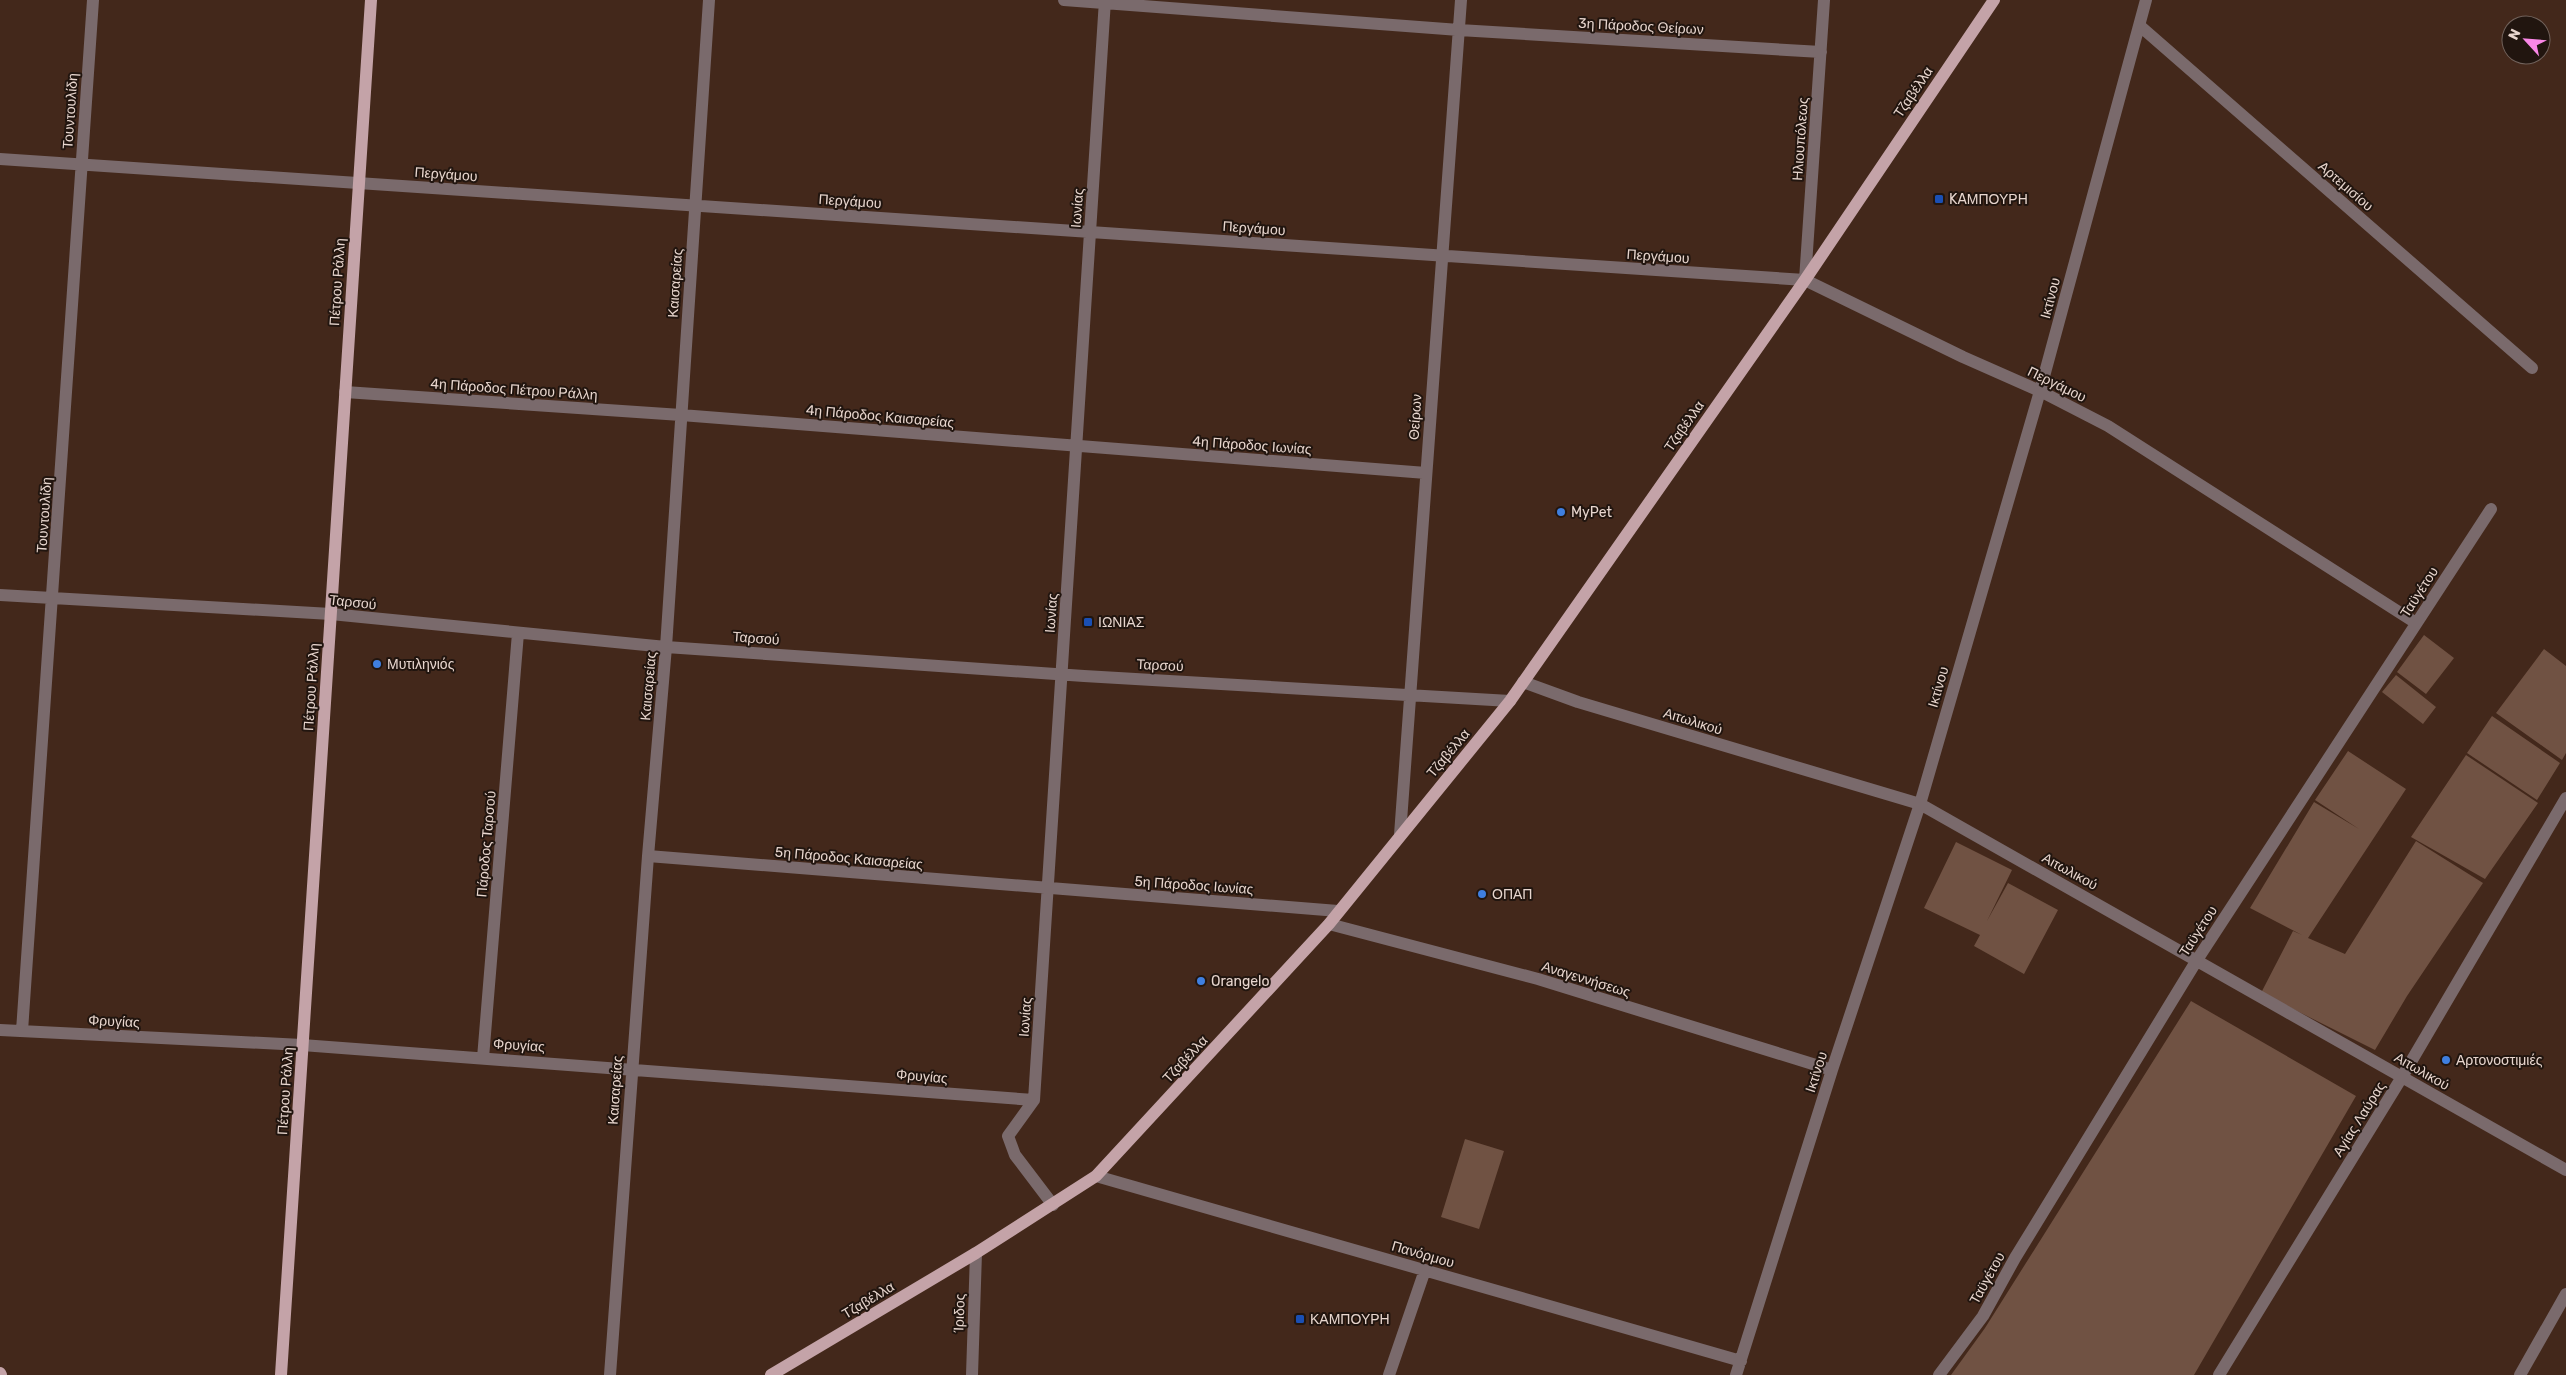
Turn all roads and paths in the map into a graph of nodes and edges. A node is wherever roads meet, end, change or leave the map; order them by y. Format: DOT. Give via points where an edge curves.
graph roads {
  1 [pos="93,0"];
  2 [pos="371,0"];
  3 [pos="709,0"];
  4 [pos="1064,0"];
  5 [pos="1461,0"];
  6 [pos="1824,0"];
  7 [pos="1994,0"];
  8 [pos="2146,0"];
  9 [pos="1105,2"];
  10 [pos="2140,26"];
  11 [pos="1459,30"];
  12 [pos="1821,52"];
  13 [pos="0,159"];
  14 [pos="82,165"];
  15 [pos="359,183"];
  16 [pos="695,206"];
  17 [pos="1090,232"];
  18 [pos="1442,256"];
  19 [pos="1805,280"];
  20 [pos="2532,368"];
  21 [pos="2040,391"];
  22 [pos="345,392"];
  23 [pos="681,415"];
  24 [pos="1076,447"];
  25 [pos="1426,473"];
  26 [pos="2491,509"];
  27 [pos="0,595"];
  28 [pos="54,598"];
  29 [pos="331,614"];
  30 [pos="2416,624"];
  31 [pos="518,633"];
  32 [pos="666,647"];
  33 [pos="1062,674"];
  34 [pos="1523,682"];
  35 [pos="1410,696"];
  36 [pos="1510,701"];
  37 [pos="2566,798"];
  38 [pos="1920,804"];
  39 [pos="1400,835"];
  40 [pos="648,856"];
  41 [pos="1048,890"];
  42 [pos="1338,911"];
  43 [pos="1329,924"];
  44 [pos="2197,960"];
  45 [pos="0,1030"];
  46 [pos="22,1032"];
  47 [pos="302,1045"];
  48 [pos="483,1058"];
  49 [pos="632,1068"];
  50 [pos="1832,1070"];
  51 [pos="2402,1077"];
  52 [pos="1034,1100"];
  53 [pos="2566,1170"];
  54 [pos="1096,1176"];
  55 [pos="1053,1205"];
  56 [pos="976,1253"];
  57 [pos="1425,1270"];
  58 [pos="2566,1294"];
  59 [pos="1741,1361"];
  60 [pos="281,1375"];
  61 [pos="610,1375"];
  62 [pos="772,1375"];
  63 [pos="972,1375"];
  64 [pos="1389,1375"];
  65 [pos="1736,1375"];
  66 [pos="1939,1375"];
  67 [pos="2220,1375"];
  68 [pos="2520,1375"];
  1 -- 14 [label="street, Τουντουλίδη"];
  2 -- 15 [label="main road, Πέτρου Ράλλη"];
  3 -- 16 [label="street, Καισαρείας"];
  4 -- 9 [label="street, 3η Πάροδος Θείρων"];
  5 -- 11 [label="street, Θείρων"];
  6 -- 12 [label="street, Ηλιουπόλεως"];
  7 -- 19 [label="main road, Τζαβέλλα"];
  8 -- 10 [label="street, Ικτίνου"];
  9 -- 11 [label="street, 3η Πάροδος Θείρων"];
  9 -- 17 [label="street, Ιωνίας"];
  10 -- 20 [label="street, Αρτεμισίου"];
  10 -- 21 [label="street, Ικτίνου"];
  11 -- 12 [label="street, 3η Πάροδος Θείρων"];
  11 -- 18 [label="street, Θείρων"];
  12 -- 19 [label="street, Ηλιουπόλεως"];
  13 -- 14 [label="street, Περγάμου"];
  14 -- 15 [label="street, Περγάμου"];
  14 -- 28 [label="street, Τουντουλίδη"];
  15 -- 16 [label="street, Περγάμου"];
  15 -- 22 [label="main road, Πέτρου Ράλλη"];
  16 -- 17 [label="street, Περγάμου"];
  16 -- 23 [label="street, Καισαρείας"];
  17 -- 18 [label="street, Περγάμου"];
  17 -- 24 [label="street, Ιωνίας"];
  18 -- 19 [label="street, Περγάμου"];
  18 -- 25 [label="street, Θείρων"];
  19 -- 21 [label="street, Περγάμου"];
  19 -- 34 [label="main road, Τζαβέλλα"];
  21 -- 30 [label="street, Περγάμου" via="2108,426"];
  21 -- 38 [label="street, Ικτίνου"];
  22 -- 23 [label="street, 4η Πάροδος Πέτρου Ράλλη"];
  22 -- 29 [label="main road, Πέτρου Ράλλη"];
  23 -- 24 [label="street, 4η Πάροδος Καισαρείας"];
  23 -- 32 [label="street, Καισαρείας"];
  24 -- 25 [label="street, 4η Πάροδος Ιωνίας"];
  24 -- 33 [label="street, Ιωνίας"];
  25 -- 35 [label="street, Θείρων"];
  26 -- 30 [label="street, Ταϋγέτου"];
  27 -- 28 [label="street, Ταρσού"];
  28 -- 29 [label="street, Ταρσού"];
  28 -- 46 [label="street, Τουντουλίδη"];
  29 -- 31 [label="street, Ταρσού"];
  29 -- 47 [label="main road, Πέτρου Ράλλη"];
  30 -- 44 [label="street, Ταϋγέτου"];
  31 -- 32 [label="street, Ταρσού"];
  31 -- 48 [label="street, Πάροδος Ταρσού"];
  32 -- 33 [label="street, Ταρσού"];
  32 -- 40 [label="street, Καισαρείας"];
  33 -- 35 [label="street, Ταρσού"];
  33 -- 41 [label="street, Ιωνίας"];
  34 -- 36 [label="main road, Τζαβέλλα"];
  34 -- 38 [label="street, Αιτωλικού" via="1578,702"];
  35 -- 36 [label="street, Ταρσού"];
  35 -- 39 [label="street, Θείρων"];
  36 -- 39 [label="main road, Τζαβέλλα"];
  37 -- 51 [label="street, Αγίας Λαύρας"];
  38 -- 44 [label="street, Αιτωλικού"];
  38 -- 50 [label="street, Ικτίνου"];
  39 -- 42 [label="main road, Τζαβέλλα"];
  40 -- 41 [label="street, 5η Πάροδος Καισαρείας"];
  40 -- 49 [label="street, Καισαρείας"];
  41 -- 42 [label="street, 5η Πάροδος Ιωνίας"];
  41 -- 52 [label="street, Ιωνίας"];
  42 -- 43 [label="main road, Τζαβέλλα"];
  43 -- 50 [label="street, Αναγεννήσεως" via="1538,979"];
  43 -- 54 [label="main road, Τζαβέλλα"];
  44 -- 51 [label="street, Αιτωλικού"];
  44 -- 66 [label="street, Ταϋγέτου" via="1983,1316"];
  45 -- 46 [label="street, Φρυγίας"];
  46 -- 47 [label="street, Φρυγίας"];
  47 -- 48 [label="street, Φρυγίας"];
  47 -- 60 [label="main road, Πέτρου Ράλλη"];
  48 -- 49 [label="street, Φρυγίας"];
  49 -- 52 [label="street, Φρυγίας"];
  49 -- 61 [label="street, Καισαρείας"];
  50 -- 59 [label="street, Ικτίνου"];
  51 -- 53 [label="street, Αιτωλικού"];
  51 -- 67 [label="street, Αγίας Λαύρας"];
  52 -- 55 [label="street" via="1008,1136 1015,1155"];
  54 -- 55 [label="main road, Τζαβέλλα"];
  54 -- 57 [label="street, Πανόρμου"];
  55 -- 56 [label="main road, Τζαβέλλα"];
  56 -- 62 [label="main road, Τζαβέλλα"];
  56 -- 63 [label="street, Ίριδος"];
  57 -- 59 [label="street, Πανόρμου"];
  57 -- 64 [label="street"];
  58 -- 68 [label="street"];
  59 -- 65 [label="street, Ικτίνου"];
}
